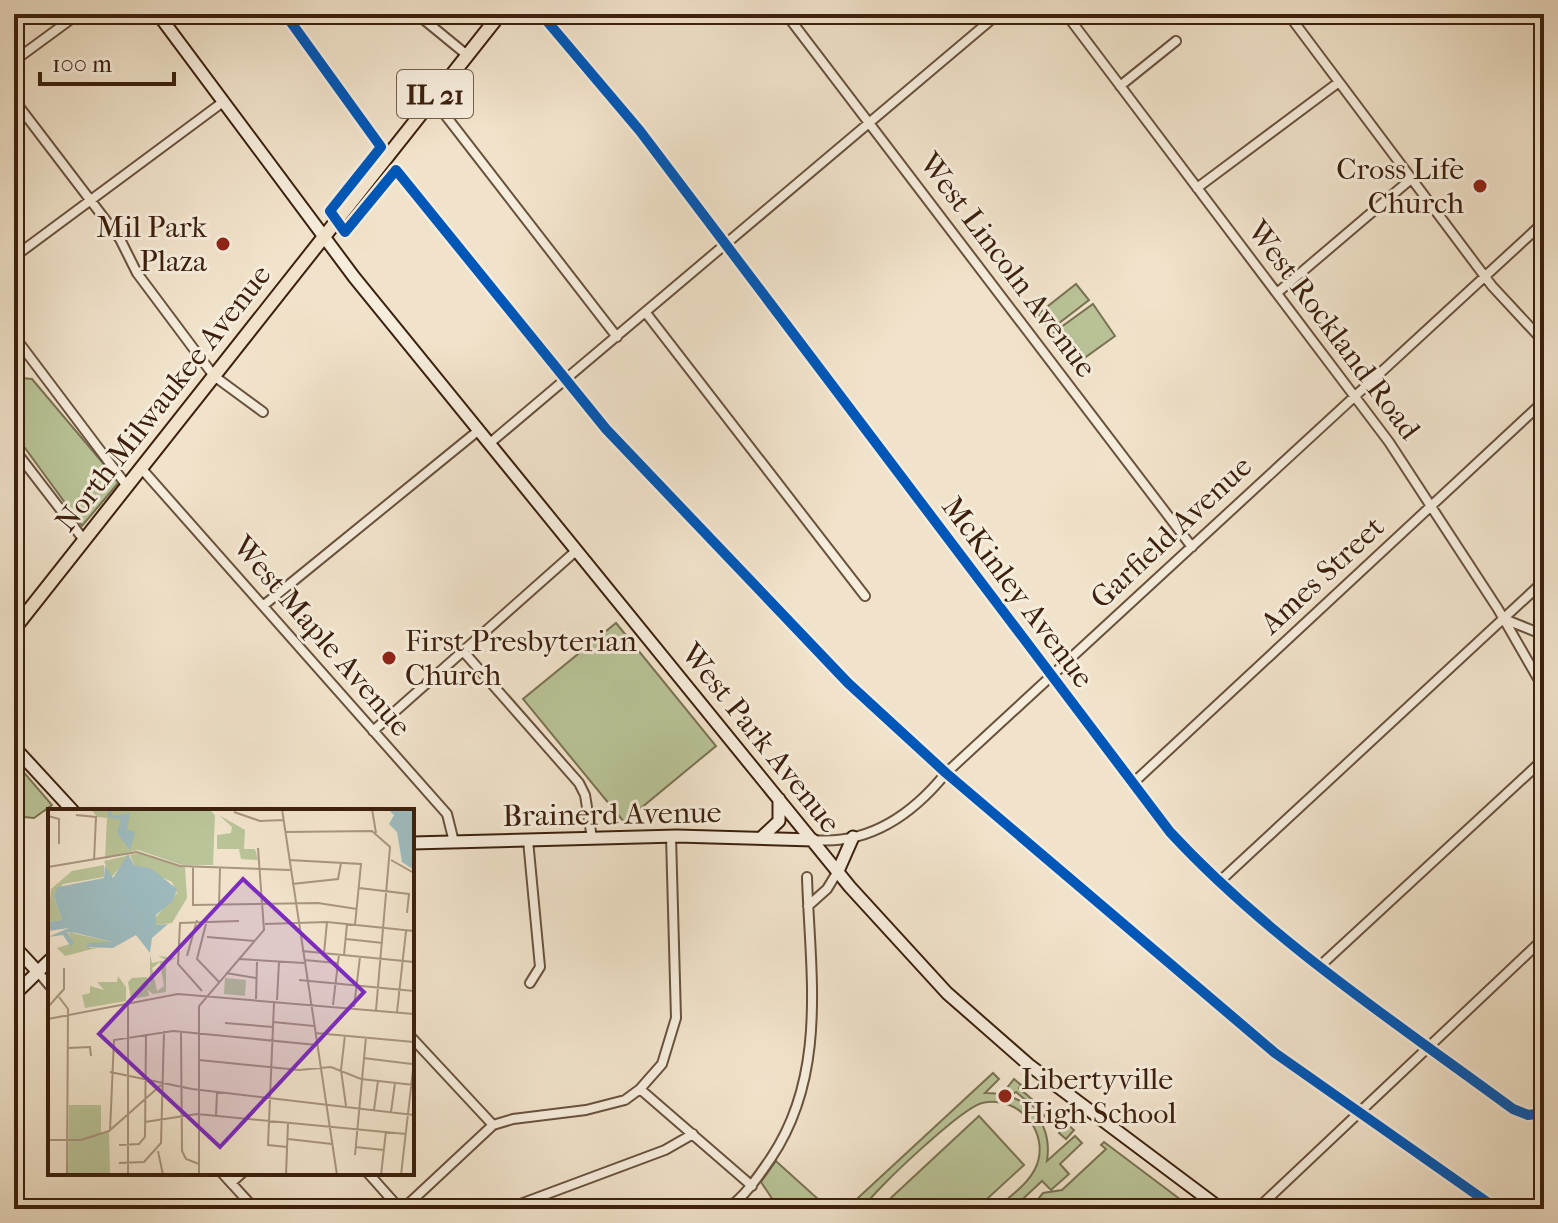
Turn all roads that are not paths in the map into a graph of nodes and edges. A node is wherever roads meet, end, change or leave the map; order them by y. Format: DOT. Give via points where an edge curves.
graph roads {
  1 [pos="78,14"];
  2 [pos="158,14"];
  3 [pos="417,14"];
  4 [pos="500,14"];
  5 [pos="541,14"];
  6 [pos="786,14"];
  7 [pos="998,14"];
  8 [pos="1066,14"];
  9 [pos="1288,14"];
  10 [pos="1176,41"];
  11 [pos="467,55"];
  12 [pos="14,61"];
  13 [pos="1339,82"];
  14 [pos="1120,86"];
  15 [pos="432,98"];
  16 [pos="14,100"];
  17 [pos="223,102"];
  18 [pos="870,123"];
  19 [pos="1411,179"];
  20 [pos="1197,188"];
  21 [pos="90,200"];
  22 [pos="1544,222"];
  23 [pos="323,236"];
  24 [pos="726,245"];
  25 [pos="14,257"];
  26 [pos="1485,277"];
  27 [pos="1277,293"];
  28 [pos="646,313"];
  29 [pos="14,336"];
  30 [pos="617,337"];
  31 [pos="1544,342"];
  32 [pos="214,376"];
  33 [pos="1354,394"];
  34 [pos="1544,401"];
  35 [pos="263,412"];
  36 [pos="479,430"];
  37 [pos="490,443"];
  38 [pos="14,449"];
  39 [pos="141,468"];
  40 [pos="127,486"];
  41 [pos="1432,505"];
  42 [pos="84,540"];
  43 [pos="1192,547"];
  44 [pos="577,550"];
  45 [pos="1544,581"];
  46 [pos="865,596"];
  47 [pos="264,605"];
  48 [pos="1503,618"];
  49 [pos="14,629"];
  50 [pos="1544,635"];
  51 [pos="463,651"];
  52 [pos="1051,676"];
  53 [pos="1544,689"];
  54 [pos="373,731"];
  55 [pos="14,747"];
  56 [pos="1544,759"];
  57 [pos="1132,784"];
  58 [pos="779,798"];
  59 [pos="71,809"];
  60 [pos="671,836"];
  61 [pos="763,836"];
  62 [pos="853,837"];
  63 [pos="592,838"];
  64 [pos="528,840"];
  65 [pos="813,840"];
  66 [pos="454,842"];
  67 [pos="414,843"];
  68 [pos="838,871"];
  69 [pos="807,877"];
  70 [pos="1219,882"];
  71 [pos="850,887"];
  72 [pos="827,889"];
  73 [pos="808,906"];
  74 [pos="1544,938"];
  75 [pos="14,946"];
  76 [pos="48,962"];
  77 [pos="1320,966"];
  78 [pos="38,972"];
  79 [pos="530,983"];
  80 [pos="48,984"];
  81 [pos="14,995"];
  82 [pos="414,1040"];
  83 [pos="1427,1046"];
  84 [pos="640,1089"];
  85 [pos="1540,1114"];
  86 [pos="493,1125"];
  87 [pos="693,1134"];
  88 [pos="224,1175"];
  89 [pos="240,1175"];
  90 [pos="370,1175"];
  91 [pos="231,1183"];
  92 [pos="752,1186"];
  93 [pos="255,1209"];
  94 [pos="402,1209"];
  95 [pos="507,1209"];
  96 [pos="727,1209"];
  97 [pos="1221,1209"];
  98 [pos="1257,1209"];
  1 -- 12 [label="street"];
  2 -- 17 [label="main road, West Park Avenue"];
  3 -- 11 [label="street"];
  4 -- 11 [label="main road, IL 21"];
  5 -- 24 [label="street, McKinley Avenue" via="640,131"];
  6 -- 18 [label="street, West Lincoln Avenue"];
  7 -- 18 [label="street"];
  8 -- 14 [label="street, West Rockland Road"];
  9 -- 13 [label="street"];
  10 -- 14 [label="street"];
  11 -- 15 [label="main road, IL 21"];
  13 -- 19 [label="street"];
  13 -- 20 [label="street"];
  14 -- 20 [label="street, West Rockland Road"];
  15 -- 23 [label="main road, IL 21"];
  15 -- 30 [label="street"];
  16 -- 21 [label="street"];
  17 -- 21 [label="street"];
  17 -- 23 [label="main road, West Park Avenue"];
  18 -- 24 [label="street"];
  18 -- 43 [label="street, West Lincoln Avenue"];
  19 -- 26 [label="street"];
  19 -- 27 [label="street"];
  20 -- 27 [label="street, West Rockland Road"];
  21 -- 25 [label="street"];
  21 -- 32 [label="street"];
  22 -- 26 [label="street, Garfield Avenue"];
  23 -- 32 [label="main road, North Milwaukee Avenue / IL 21"];
  23 -- 36 [label="main road, West Park Avenue"];
  24 -- 28 [label="street"];
  24 -- 52 [label="street, McKinley Avenue"];
  26 -- 31 [label="street"];
  26 -- 33 [label="street, Garfield Avenue"];
  27 -- 33 [label="street, West Rockland Road"];
  28 -- 30 [label="street"];
  28 -- 46 [label="street"];
  29 -- 40 [label="street"];
  30 -- 37 [label="street"];
  32 -- 35 [label="street"];
  32 -- 39 [label="main road, North Milwaukee Avenue / IL 21"];
  33 -- 41 [label="street, West Rockland Road"];
  33 -- 43 [label="street, Garfield Avenue"];
  34 -- 41 [label="street, Ames Street"];
  36 -- 37 [label="main road, West Park Avenue"];
  36 -- 47 [label="street"];
  37 -- 44 [label="main road, West Park Avenue"];
  38 -- 42 [label="street"];
  39 -- 40 [label="main road, North Milwaukee Avenue / IL 21"];
  39 -- 47 [label="street, West Maple Avenue"];
  40 -- 42 [label="main road, North Milwaukee Avenue / IL 21"];
  41 -- 48 [label="street, West Rockland Road"];
  41 -- 57 [label="street, Ames Street"];
  42 -- 49 [label="main road, North Milwaukee Avenue / IL 21"];
  43 -- 52 [label="street, Garfield Avenue"];
  44 -- 51 [label="street"];
  44 -- 58 [label="main road, West Park Avenue"];
  45 -- 48 [label="street"];
  47 -- 54 [label="street, West Maple Avenue"];
  48 -- 50 [label="street"];
  48 -- 53 [label="street, West Rockland Road"];
  48 -- 70 [label="street"];
  51 -- 54 [label="street"];
  51 -- 63 [label="street" via="579,783"];
  52 -- 57 [label="street, McKinley Avenue"];
  52 -- 62 [label="street, Garfield Avenue" via="899,820"];
  54 -- 66 [label="street, West Maple Avenue" via="447,814"];
  55 -- 59 [label="main road"];
  56 -- 77 [label="street"];
  57 -- 70 [label="street, McKinley Avenue"];
  58 -- 61 [label="main road" via="779,821"];
  58 -- 65 [label="main road, West Park Avenue"];
  60 -- 61 [label="main road, Brainerd Avenue"];
  60 -- 63 [label="main road, Brainerd Avenue"];
  60 -- 84 [label="street" via="676,1018 662,1064"];
  61 -- 65 [label="main road, Brainerd Avenue"];
  62 -- 65 [label="street, Garfield Avenue"];
  62 -- 68 [label="main road"];
  63 -- 64 [label="main road, Brainerd Avenue"];
  64 -- 66 [label="main road, Brainerd Avenue"];
  64 -- 79 [label="street" via="540,967"];
  65 -- 68 [label="main road, West Park Avenue"];
  66 -- 67 [label="main road, Brainerd Avenue"];
  68 -- 71 [label="main road, West Park Avenue"];
  68 -- 72 [label="street"];
  69 -- 73 [label="street"];
  70 -- 77 [label="street, McKinley Avenue"];
  71 -- 72 [label="street"];
  71 -- 97 [label="main road, West Park Avenue" via="947,993 1029,1065"];
  72 -- 73 [label="street"];
  73 -- 92 [label="street" via="813,1030 806,1084 792,1122"];
  74 -- 83 [label="street"];
  75 -- 78 [label="main road"];
  76 -- 78 [label="main road"];
  77 -- 83 [label="street, McKinley Avenue"];
  78 -- 80 [label="street"];
  78 -- 81 [label="main road"];
  82 -- 86 [label="street"];
  83 -- 85 [label="street, McKinley Avenue" via="1513,1109"];
  83 -- 98 [label="street"];
  84 -- 86 [label="street" via="625,1100 586,1110"];
  84 -- 87 [label="street"];
  86 -- 94 [label="street"];
  87 -- 92 [label="street"];
  87 -- 95 [label="street" via="665,1150"];
  88 -- 91 [label="street"];
  89 -- 91 [label="street"];
  90 -- 94 [label="street"];
  91 -- 93 [label="street"];
  92 -- 96 [label="street"];
}
